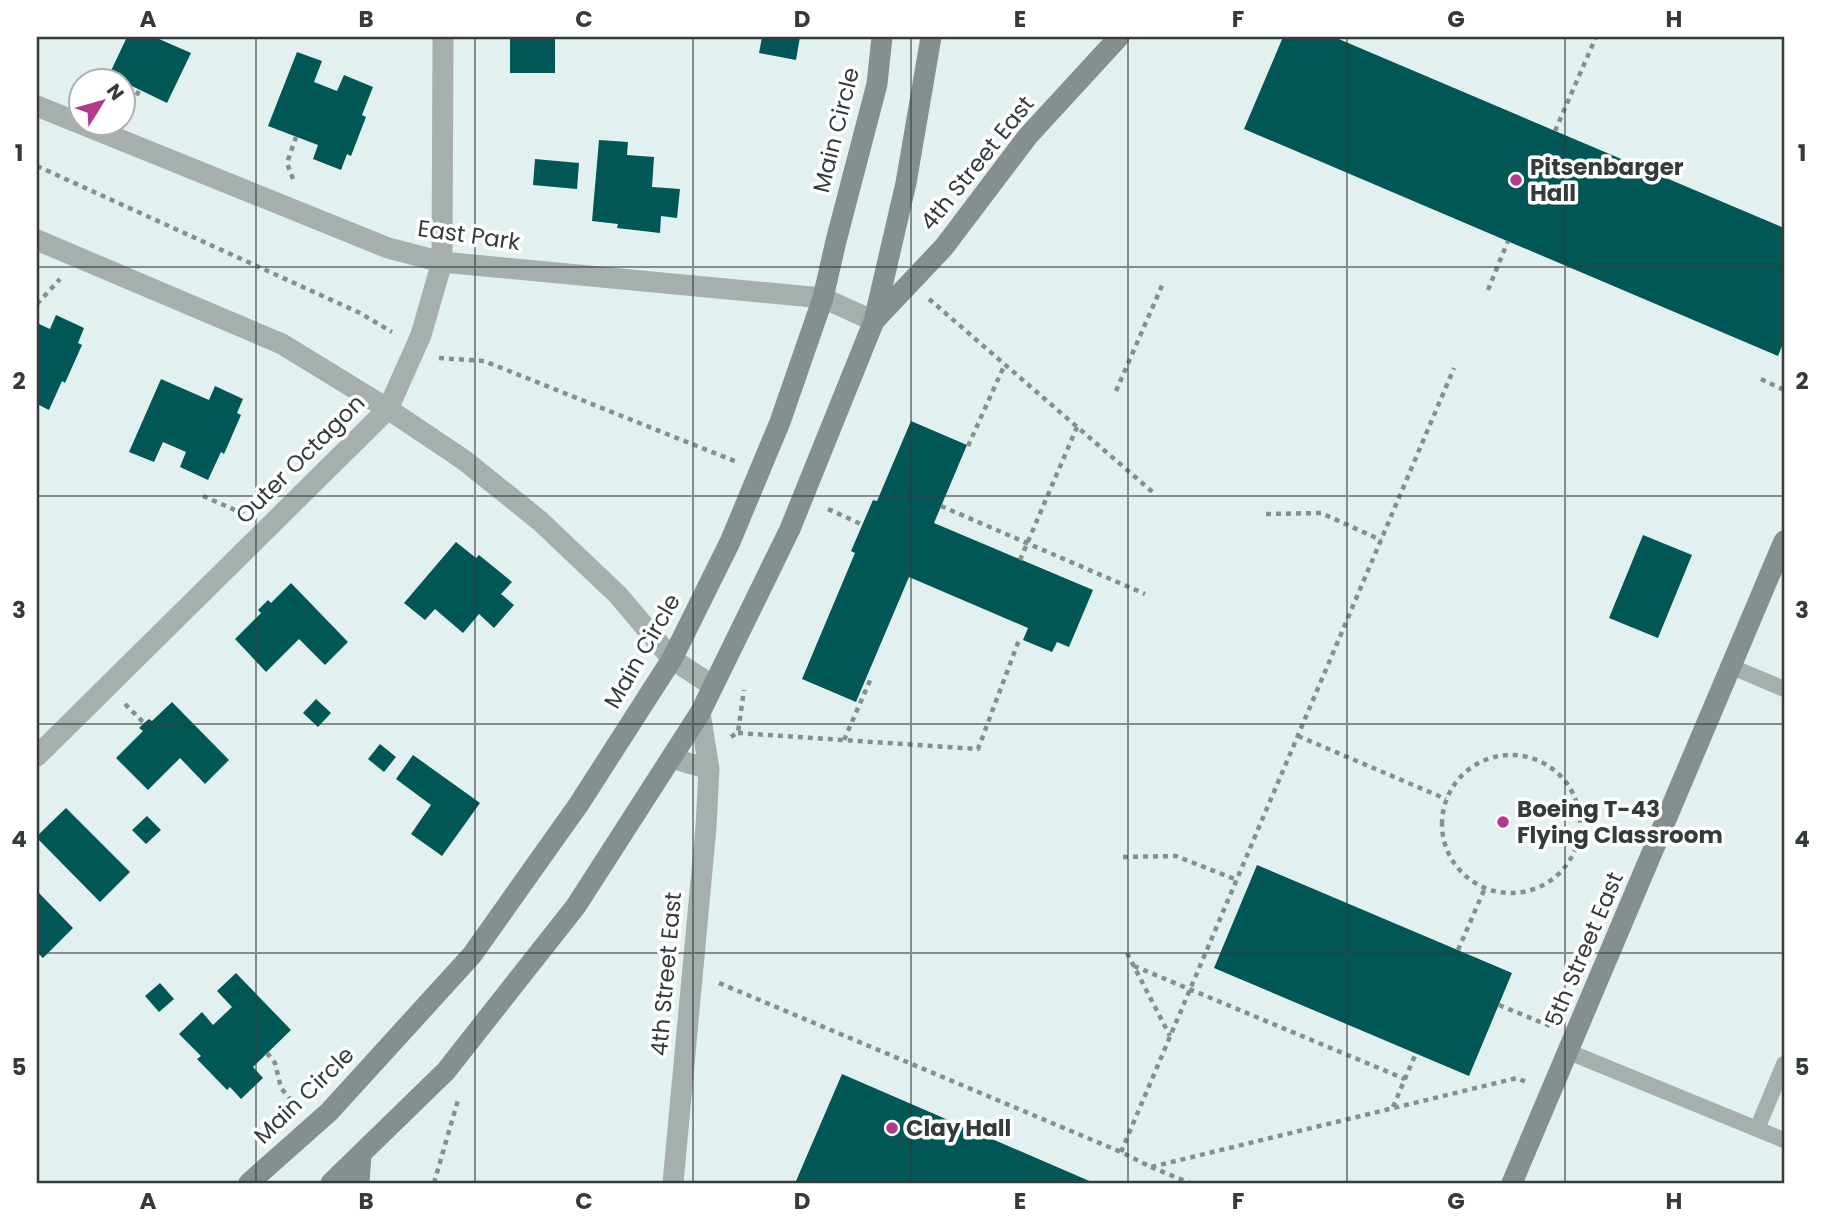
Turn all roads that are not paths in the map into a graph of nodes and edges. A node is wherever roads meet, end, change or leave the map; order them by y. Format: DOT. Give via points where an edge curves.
graph roads {
  1 [pos="443,37"];
  2 [pos="882,37"];
  3 [pos="931,37"];
  4 [pos="1119,37"];
  5 [pos="37,106"];
  6 [pos="37,240"];
  7 [pos="442,262"];
  8 [pos="823,298"];
  9 [pos="874,321"];
  10 [pos="388,409"];
  11 [pos="1784,541"];
  12 [pos="672,659"];
  13 [pos="1731,667"];
  14 [pos="713,686"];
  15 [pos="1784,689"];
  16 [pos="700,713"];
  17 [pos="37,756"];
  18 [pos="671,758"];
  19 [pos="709,769"];
  20 [pos="1572,1044"];
  21 [pos="1784,1064"];
  22 [pos="1757,1129"];
  23 [pos="1784,1140"];
  24 [pos="361,1154"];
  25 [pos="249,1183"];
  26 [pos="331,1183"];
  27 [pos="359,1183"];
  28 [pos="673,1183"];
  29 [pos="1512,1183"];
  1 -- 7 [label="street, Outer Octagon"];
  2 -- 8 [label="street, Main Circle" via="877,84"];
  3 -- 9 [label="street" via="906,183"];
  4 -- 9 [label="street, 4th Street East" via="1028,136 944,247"];
  5 -- 7 [label="street, East Park" via="388,248"];
  6 -- 10 [label="street" via="282,344"];
  7 -- 8 [label="street, East Park"];
  7 -- 10 [label="street, Outer Octagon" via="421,335"];
  8 -- 9 [label="street, East Park"];
  8 -- 12 [label="street, Main Circle" via="780,422 730,542"];
  9 -- 14 [label="street" via="790,529"];
  10 -- 12 [label="street" via="464,460 540,521 618,595"];
  10 -- 17 [label="street, Outer Octagon"];
  11 -- 13 [label="street, 5th Street East"];
  12 -- 14 [label="street"];
  12 -- 25 [label="street, Main Circle" via="579,804 472,955 330,1112"];
  13 -- 15 [label="lane"];
  13 -- 20 [label="street, 5th Street East"];
  14 -- 16 [label="street"];
  16 -- 18 [label="street"];
  16 -- 19 [label="street, 4th Street East"];
  18 -- 19 [label="street"];
  18 -- 24 [label="street" via="568,916 446,1071"];
  19 -- 28 [label="street, 4th Street East"];
  20 -- 22 [label="lane"];
  20 -- 29 [label="street, 5th Street East"];
  21 -- 22 [label="lane"];
  22 -- 23 [label="lane"];
  24 -- 26 [label="street"];
  24 -- 27 [label="street"];
}
